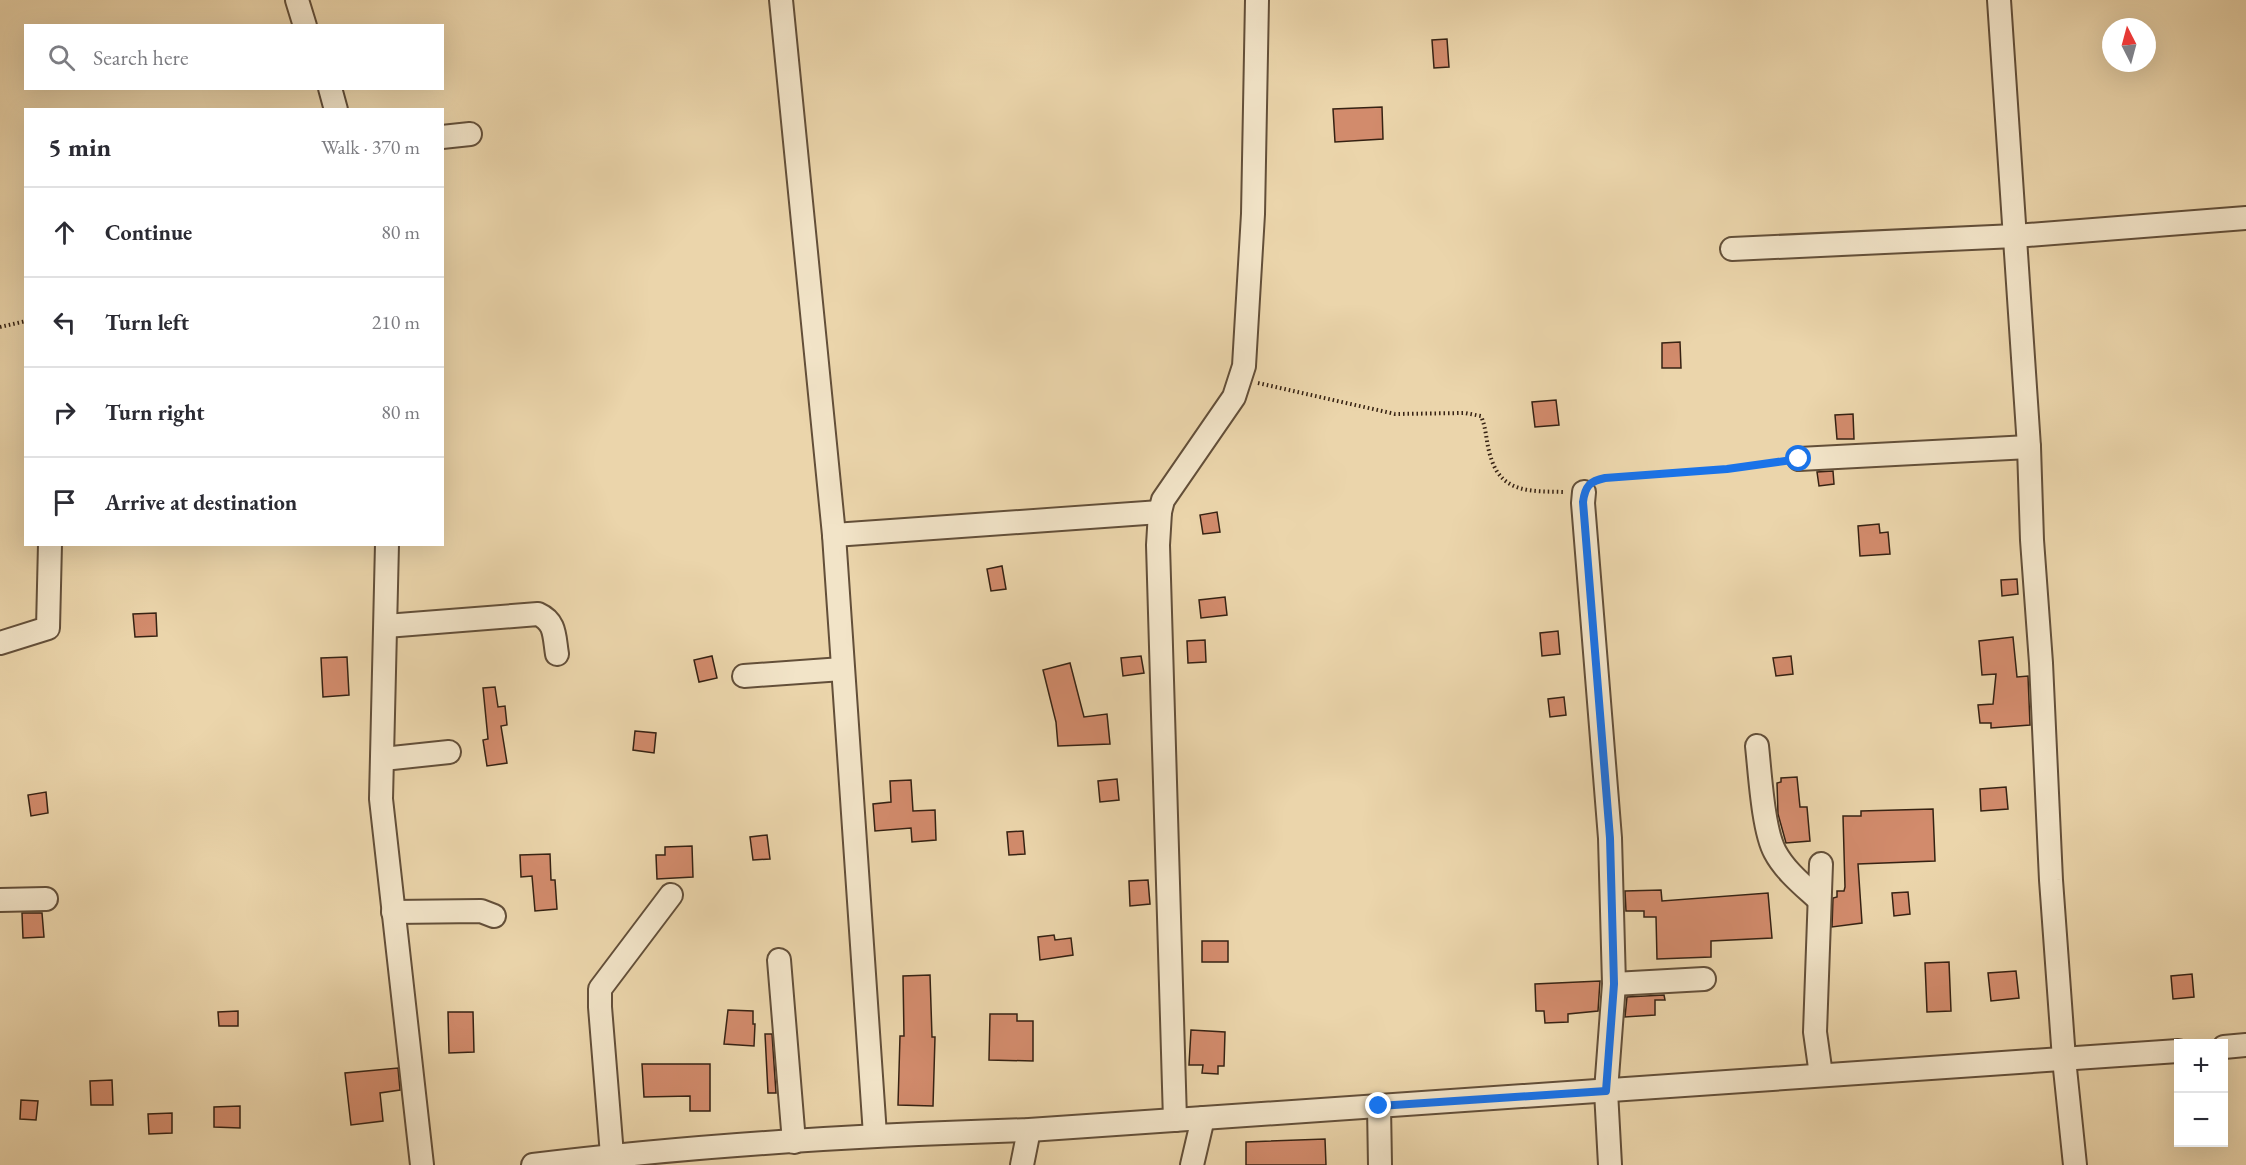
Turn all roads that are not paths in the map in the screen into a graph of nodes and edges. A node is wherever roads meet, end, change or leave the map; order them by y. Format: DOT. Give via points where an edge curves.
graph roads {
  1 [pos="297,0"];
  2 [pos="781,0"];
  3 [pos="1257,0"];
  4 [pos="1999,0"];
  5 [pos="304,24"];
  6 [pos="331,90"];
  7 [pos="335,108"];
  8 [pos="470,134"];
  9 [pos="444,137"];
  10 [pos="2246,218"];
  11 [pos="2015,236"];
  12 [pos="1732,249"];
  13 [pos="2029,447"];
  14 [pos="1799,459"];
  15 [pos="1584,492"];
  16 [pos="1160,512"];
  17 [pos="834,535"];
  18 [pos="50,546"];
  19 [pos="387,546"];
  20 [pos="386,626"];
  21 [pos="0,643"];
  22 [pos="557,654"];
  23 [pos="842,669"];
  24 [pos="744,676"];
  25 [pos="1757,746"];
  26 [pos="449,752"];
  27 [pos="383,759"];
  28 [pos="1821,864"];
  29 [pos="671,895"];
  30 [pos="46,899"];
  31 [pos="0,900"];
  32 [pos="1819,900"];
  33 [pos="393,912"];
  34 [pos="494,916"];
  35 [pos="779,960"];
  36 [pos="1704,979"];
  37 [pos="1614,984"];
  38 [pos="2246,1045"];
  39 [pos="2228,1047"];
  40 [pos="2174,1051"];
  41 [pos="2064,1059"];
  42 [pos="1821,1075"];
  43 [pos="1606,1091"];
  44 [pos="1379,1106"];
  45 [pos="1203,1118"];
  46 [pos="1175,1120"];
  47 [pos="1029,1130"];
  48 [pos="875,1135"];
  49 [pos="794,1142"];
  50 [pos="612,1155"];
  51 [pos="422,1165"];
  52 [pos="533,1165"];
  53 [pos="1022,1165"];
  54 [pos="1192,1165"];
  55 [pos="1380,1165"];
  56 [pos="1610,1165"];
  57 [pos="2075,1165"];
  1 -- 5 [label="street"];
  2 -- 17 [label="street"];
  3 -- 16 [label="street" via="1244,366 1234,397 1163,500"];
  4 -- 11 [label="street"];
  6 -- 7 [label="street"];
  8 -- 9 [label="street"];
  10 -- 11 [label="street"];
  11 -- 12 [label="street"];
  11 -- 13 [label="street"];
  13 -- 14 [label="street"];
  13 -- 41 [label="street"];
  15 -- 37 [label="street" via="1610,838"];
  16 -- 17 [label="street"];
  16 -- 46 [label="street"];
  17 -- 23 [label="street"];
  18 -- 21 [label="street" via="48,628"];
  19 -- 20 [label="street"];
  20 -- 22 [label="street" via="538,614 548,618 553,627"];
  20 -- 27 [label="street"];
  23 -- 24 [label="street"];
  23 -- 48 [label="street"];
  25 -- 32 [label="street" via="1774,851"];
  26 -- 27 [label="street"];
  27 -- 33 [label="street" via="381,799"];
  28 -- 32 [label="street"];
  29 -- 50 [label="street" via="600,989"];
  30 -- 31 [label="street"];
  32 -- 42 [label="street" via="1815,1032"];
  33 -- 34 [label="street" via="481,911"];
  33 -- 51 [label="street"];
  35 -- 49 [label="street"];
  36 -- 37 [label="street"];
  37 -- 43 [label="street"];
  38 -- 39 [label="street"];
  40 -- 41 [label="street"];
  41 -- 42 [label="street"];
  41 -- 57 [label="street"];
  42 -- 43 [label="street"];
  43 -- 44 [label="street"];
  43 -- 56 [label="street"];
  44 -- 45 [label="street"];
  44 -- 55 [label="street"];
  45 -- 46 [label="street"];
  45 -- 54 [label="street"];
  46 -- 47 [label="street"];
  47 -- 48 [label="street"];
  47 -- 53 [label="street"];
  48 -- 49 [label="street"];
  49 -- 50 [label="street"];
  50 -- 52 [label="street"];
}
